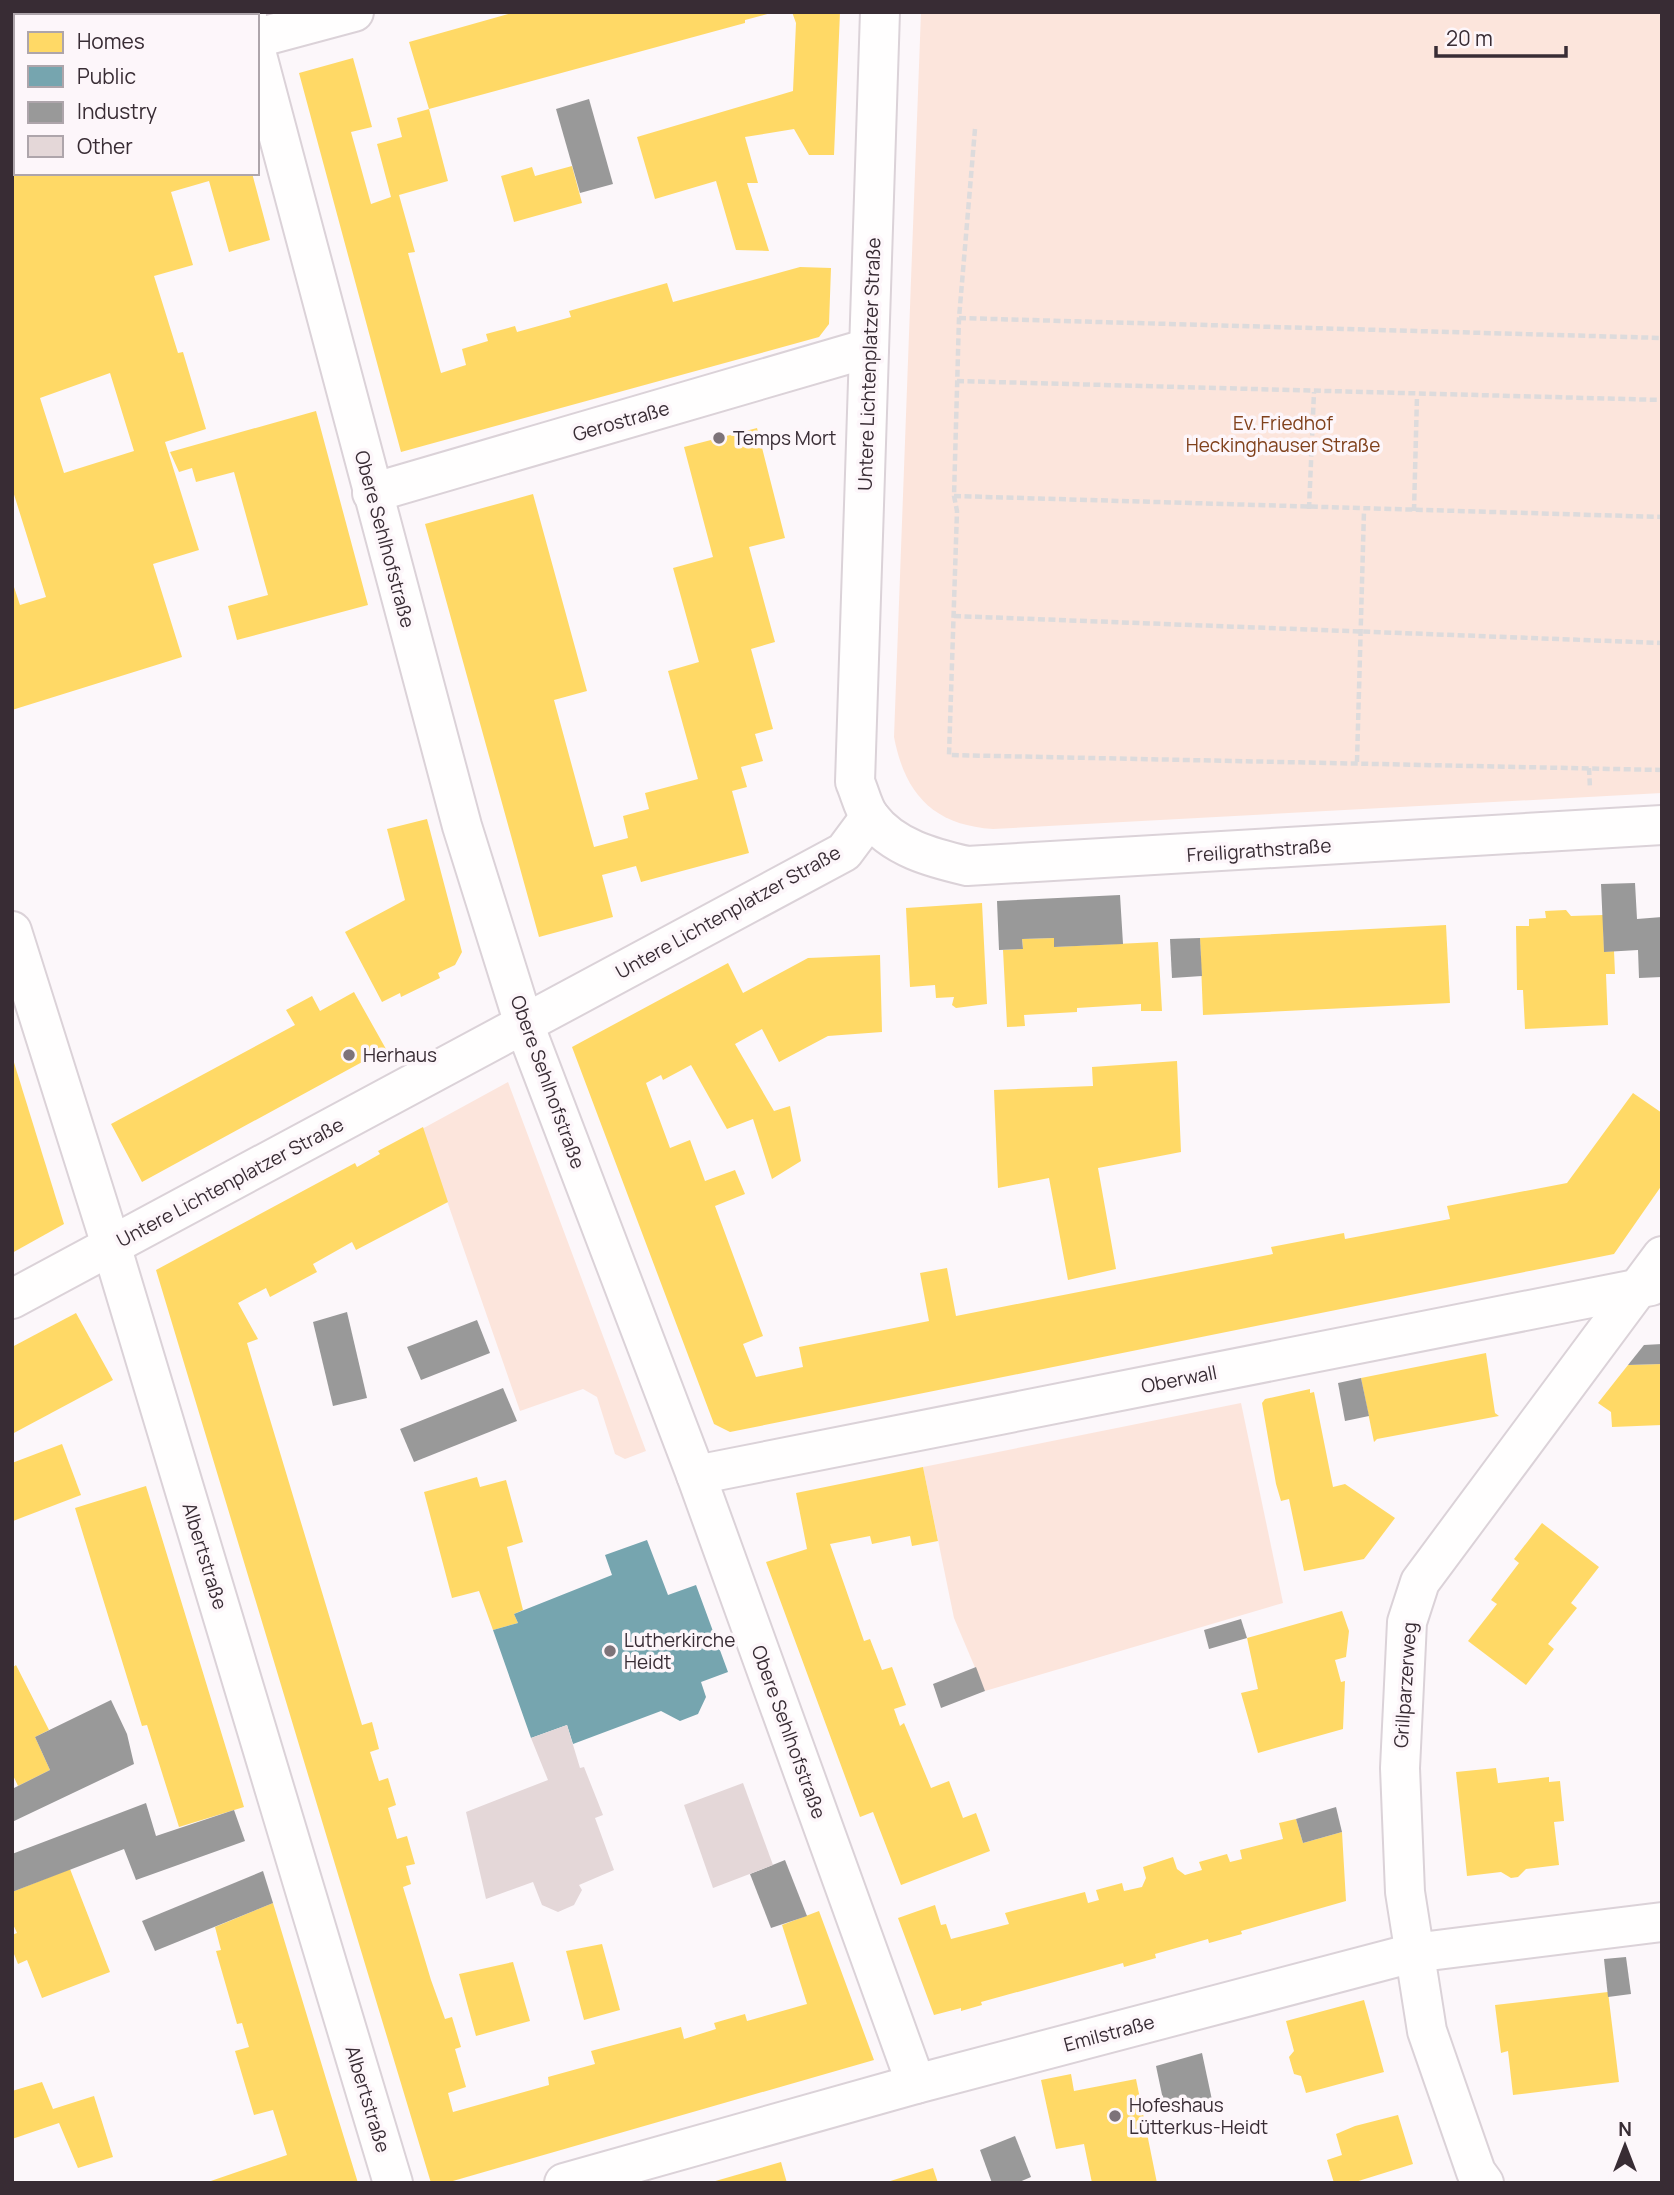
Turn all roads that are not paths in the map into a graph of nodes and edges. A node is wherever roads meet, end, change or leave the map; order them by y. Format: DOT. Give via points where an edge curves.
graph roads {
  1 [pos="355,12"];
  2 [pos="880,12"];
  3 [pos="259,37"];
  4 [pos="259,63"];
  5 [pos="869,348"];
  6 [pos="372,494"];
  7 [pos="870,817"];
  8 [pos="1662,825"];
  9 [pos="12,931"];
  10 [pos="524,1024"];
  11 [pos="111,1245"];
  12 [pos="1655,1276"];
  13 [pos="12,1299"];
  14 [pos="696,1475"];
  15 [pos="1662,1922"];
  16 [pos="1413,1953"];
  17 [pos="916,2084"];
  18 [pos="393,2183"];
  19 [pos="564,2183"];
  20 [pos="1484,2183"];
  1 -- 3 [label="street"];
  2 -- 5 [label="street, Untere Lichtenplatzer Straße"];
  4 -- 6 [label="street, Obere Sehlhofstraße"];
  5 -- 6 [label="street, Gerostraße"];
  5 -- 7 [label="street, Untere Lichtenplatzer Straße" via="855,782"];
  6 -- 10 [label="street, Obere Sehlhofstraße" via="462,827"];
  7 -- 8 [label="street, Freiligrathstraße" via="917,851 967,866"];
  7 -- 10 [label="street, Untere Lichtenplatzer Straße" via="844,852"];
  9 -- 11 [label="street, Albertstraße"];
  10 -- 11 [label="street, Untere Lichtenplatzer Straße"];
  10 -- 14 [label="street, Obere Sehlhofstraße"];
  11 -- 13 [label="street, Untere Lichtenplatzer Straße"];
  11 -- 18 [label="street, Albertstraße"];
  12 -- 14 [label="street, Oberwall"];
  12 -- 16 [label="street, Grillparzerweg" via="1420,1582 1407,1622 1400,1768 1405,1892"];
  14 -- 17 [label="street, Obere Sehlhofstraße"];
  15 -- 16 [label="street, Emilstraße"];
  16 -- 17 [label="street, Emilstraße"];
  16 -- 20 [label="street, Grillparzerweg" via="1427,2031 1476,2172"];
  17 -- 19 [label="street, Emilstraße"];
}
